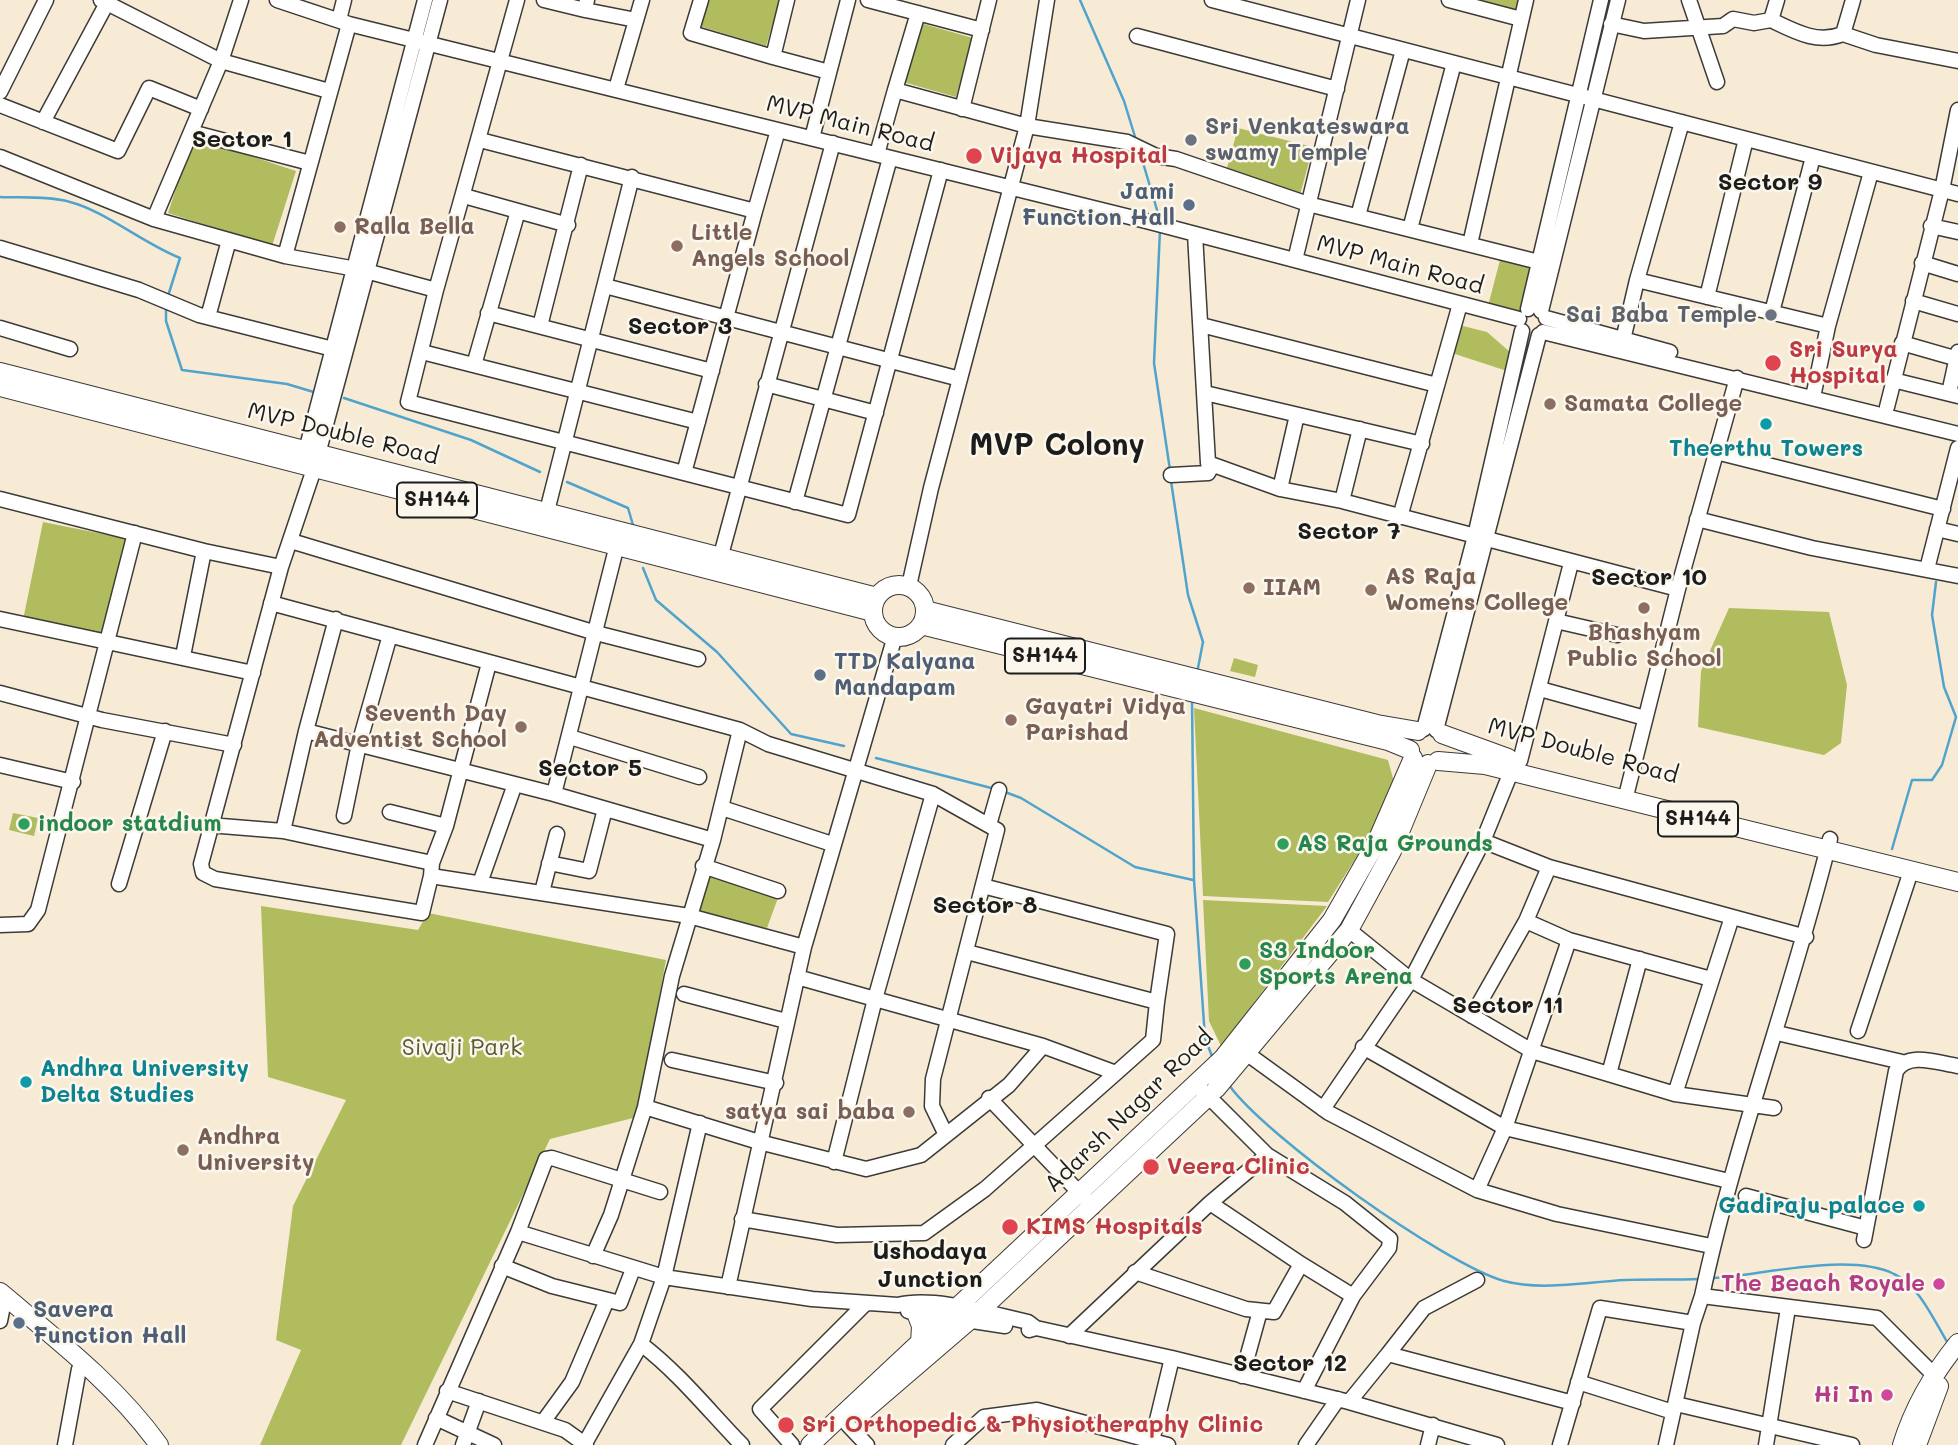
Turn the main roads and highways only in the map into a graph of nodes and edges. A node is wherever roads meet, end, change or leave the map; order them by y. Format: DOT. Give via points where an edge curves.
graph roads {
  1 [pos="0,372"];
  2 [pos="0,387"];
  3 [pos="117,410"];
  4 [pos="310,459"];
  5 [pos="619,537"];
  6 [pos="875,605"];
  7 [pos="923,618"];
  8 [pos="1266,703"];
  9 [pos="1433,733"];
  10 [pos="1422,758"];
  11 [pos="1515,766"];
  12 [pos="1829,845"];
  13 [pos="1958,870"];
  14 [pos="1958,882"];
  15 [pos="1241,1049"];
  16 [pos="1206,1088"];
  17 [pos="1,1306"];
  18 [pos="916,1312"];
  19 [pos="964,1314"];
  20 [pos="920,1343"];
  21 [pos="1958,1343"];
  22 [pos="1958,1362"];
  23 [pos="1938,1377"];
  24 [pos="149,1445"];
  25 [pos="159,1445"];
  26 [pos="810,1445"];
  27 [pos="825,1445"];
  28 [pos="1902,1445"];
  29 [pos="1917,1445"];
  1 -- 3 [label="main road, MVP Double Road / SH144"];
  2 -- 3 [label="main road, MVP Double Road / SH144"];
  3 -- 4 [label="main road, MVP Double Road / SH144"];
  4 -- 5 [label="main road, MVP Double Road / SH144"];
  4 -- 5 [label="main road, MVP Double Road / SH144" via="547,511"];
  5 -- 6 [label="main road, MVP Double Road / SH144"];
  6 -- 7 [label="main road" via="880,628 895,636 910,634"];
  6 -- 7 [label="main road" via="891,586 909,586 921,596"];
  7 -- 8 [label="main road, MVP Double Road / SH144"];
  8 -- 9 [label="main road, MVP Double Road / SH144"];
  8 -- 10 [label="main road, MVP Double Road / SH144" via="1388,741"];
  9 -- 10 [label="main road" via="1445,748"];
  9 -- 10 [label="main road" via="1410,743"];
  9 -- 11 [label="main road, MVP Double Road / SH144"];
  10 -- 11 [label="main road, MVP Double Road / SH144"];
  10 -- 15 [label="main road, Adarsh Nagar Road" via="1332,920"];
  10 -- 15 [label="main road, Adarsh Nagar Road" via="1391,851 1349,930"];
  11 -- 12 [label="main road, MVP Double Road / SH144"];
  12 -- 13 [label="main road, MVP Double Road / SH144"];
  12 -- 14 [label="main road, MVP Double Road / SH144"];
  15 -- 16 [label="main road, Adarsh Nagar Road"];
  16 -- 19 [label="main road, Adarsh Nagar Road" via="1081,1193"];
  16 -- 19 [label="main road, Adarsh Nagar Road" via="1093,1207"];
  17 -- 24 [label="main road" via="79,1369"];
  17 -- 25 [label="main road" via="85,1363 127,1404"];
  18 -- 20 [label="main road"];
  19 -- 20 [label="main road, Adarsh Nagar Road"];
  19 -- 27 [label="main road, Adarsh Nagar Road" via="949,1337"];
  20 -- 26 [label="main road, Adarsh Nagar Road"];
  21 -- 23 [label="main road"];
  22 -- 23 [label="main road"];
  23 -- 28 [label="main road" via="1910,1420"];
  23 -- 29 [label="main road"];
}
